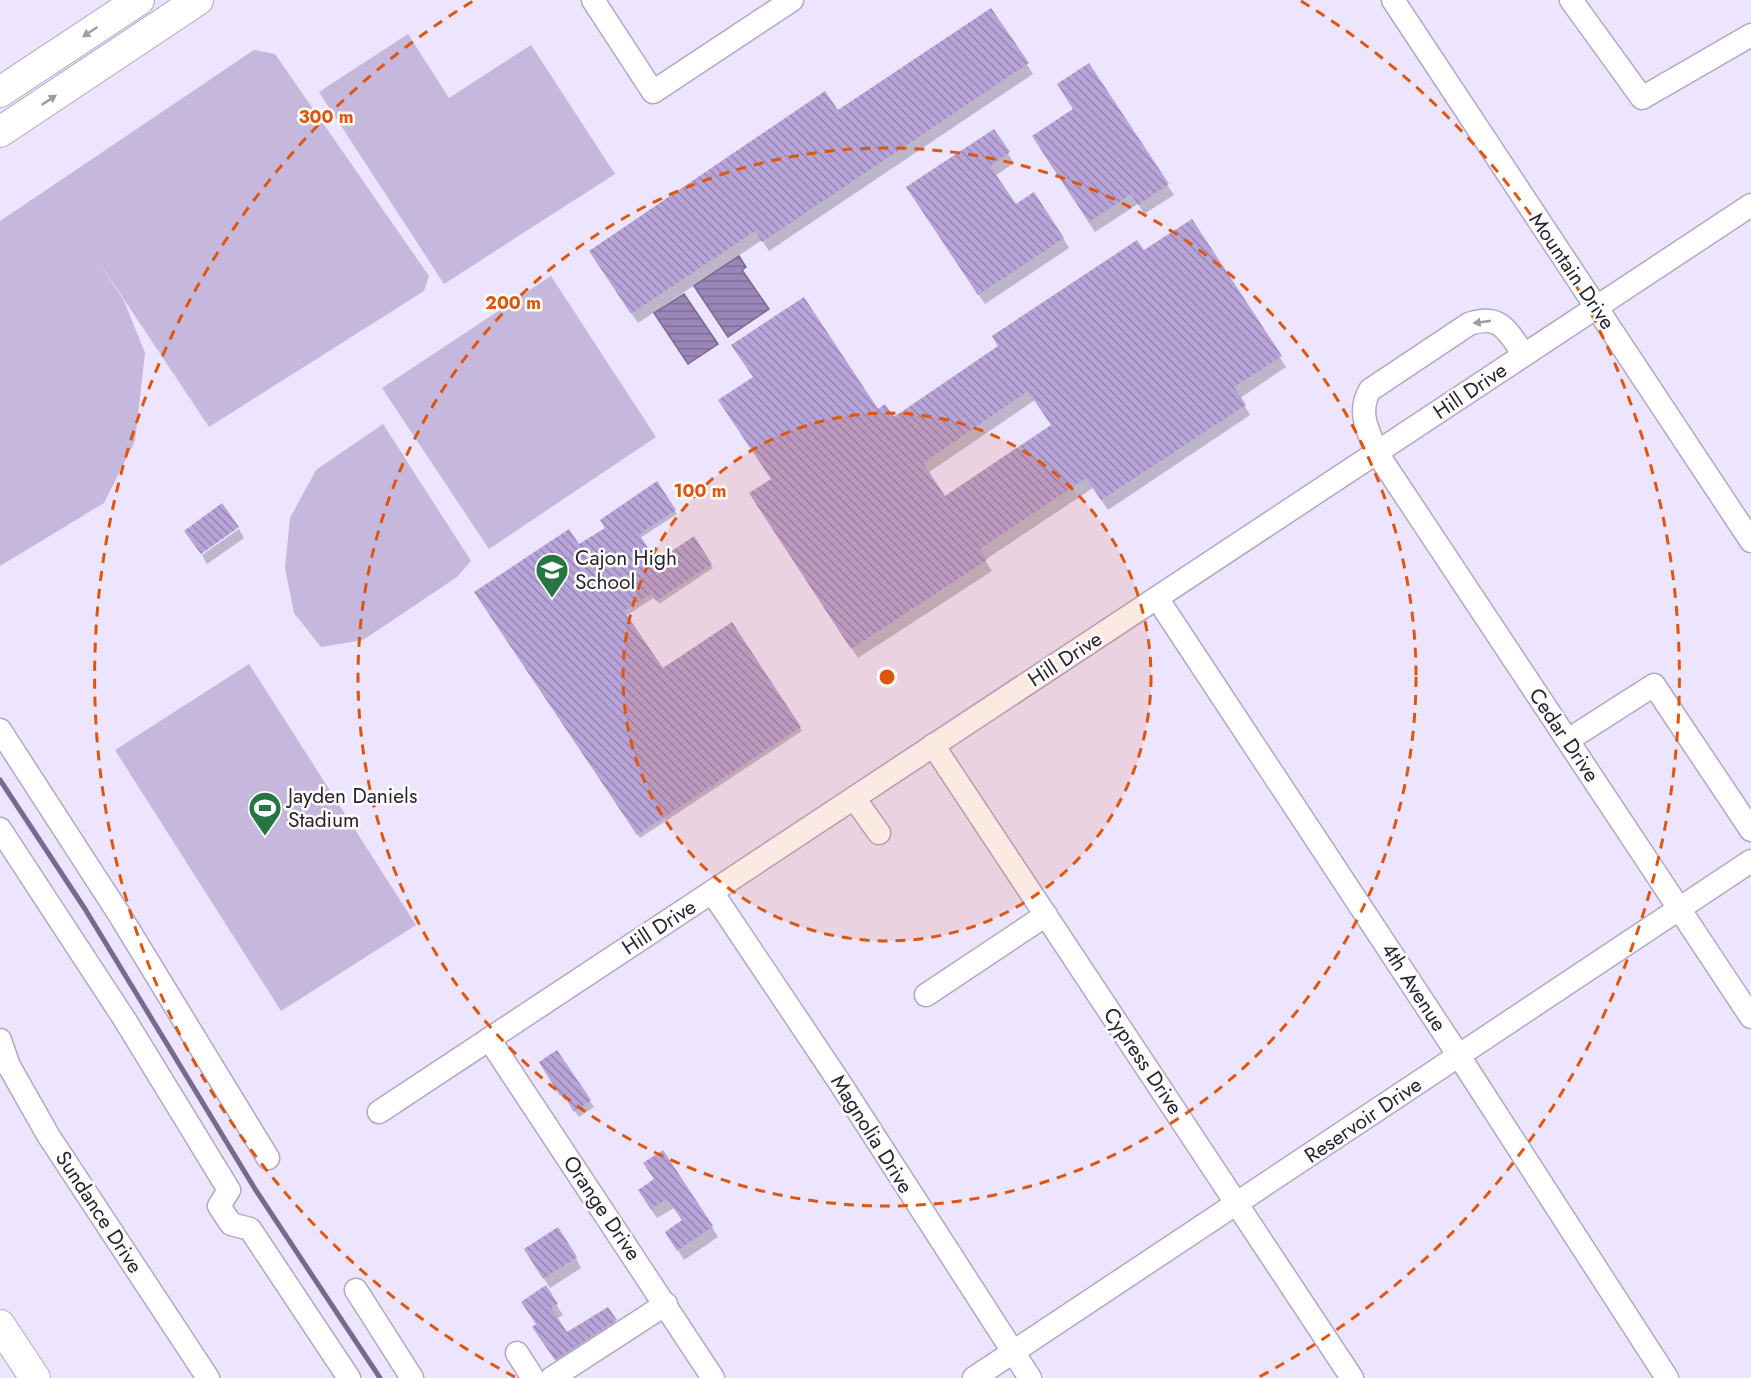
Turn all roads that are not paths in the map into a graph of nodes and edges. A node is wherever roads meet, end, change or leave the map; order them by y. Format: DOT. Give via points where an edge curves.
graph roads {
  1 [pos="138,0"];
  2 [pos="198,0"];
  3 [pos="593,0"];
  4 [pos="792,0"];
  5 [pos="1393,0"];
  6 [pos="1571,0"];
  7 [pos="1751,35"];
  8 [pos="0,92"];
  9 [pos="0,132"];
  10 [pos="1751,205"];
  11 [pos="1596,307"];
  12 [pos="1524,355"];
  13 [pos="1377,453"];
  14 [pos="1751,541"];
  15 [pos="1157,598"];
  16 [pos="0,730"];
  17 [pos="1568,740"];
  18 [pos="933,745"];
  19 [pos="854,798"];
  20 [pos="0,829"];
  21 [pos="1751,830"];
  22 [pos="879,833"];
  23 [pos="1751,861"];
  24 [pos="712,892"];
  25 [pos="1679,907"];
  26 [pos="1046,915"];
  27 [pos="926,995"];
  28 [pos="1751,1017"];
  29 [pos="489,1039"];
  30 [pos="0,1040"];
  31 [pos="1459,1056"];
  32 [pos="379,1112"];
  33 [pos="268,1158"];
  34 [pos="1237,1204"];
  35 [pos="356,1290"];
  36 [pos="666,1304"];
  37 [pos="0,1325"];
  38 [pos="1013,1352"];
  39 [pos="517,1353"];
  40 [pos="35,1378"];
  41 [pos="208,1378"];
  42 [pos="349,1378"];
  43 [pos="412,1378"];
  44 [pos="533,1378"];
  45 [pos="552,1378"];
  46 [pos="713,1378"];
  47 [pos="974,1378"];
  48 [pos="1030,1378"];
  49 [pos="1352,1378"];
  50 [pos="1667,1378"];
  1 -- 8 [label="main road, one-way"];
  9 -- 2 [label="main road, one-way"];
  3 -- 4 [label="street" via="653,92"];
  5 -- 11 [label="street, Mountain Drive"];
  6 -- 7 [label="street" via="1642,98"];
  10 -- 11 [label="street, Hill Drive"];
  11 -- 12 [label="street, Hill Drive"];
  11 -- 14 [label="street, Mountain Drive"];
  12 -- 13 [label="street, Hill Drive"];
  12 -- 13 [label="street, Cedar Drive, one-way" via="1499,324 1482,320 1469,324 1370,390 1363,411"];
  13 -- 15 [label="street, Hill Drive"];
  13 -- 17 [label="street, Cedar Drive"];
  15 -- 18 [label="street, Hill Drive"];
  15 -- 31 [label="street, 4th Avenue"];
  16 -- 33 [label="street" via="119,914"];
  17 -- 21 [label="street" via="1654,685"];
  17 -- 25 [label="street, Cedar Drive"];
  18 -- 19 [label="street, Hill Drive"];
  18 -- 26 [label="street, Cypress Drive"];
  19 -- 22 [label="street"];
  19 -- 24 [label="street, Hill Drive"];
  20 -- 42 [label="street" via="125,1020 229,1190 219,1206 231,1224 250,1229"];
  23 -- 25 [label="street, Reservoir Drive"];
  24 -- 29 [label="street, Hill Drive"];
  24 -- 38 [label="street, Magnolia Drive"];
  25 -- 28 [label="street, Cedar Drive"];
  25 -- 31 [label="street, Reservoir Drive"];
  26 -- 27 [label="street"];
  26 -- 34 [label="street, Cypress Drive"];
  29 -- 32 [label="street, Hill Drive"];
  29 -- 36 [label="street, Orange Drive"];
  30 -- 41 [label="street, Sundance Drive" via="9,1066 48,1135"];
  31 -- 34 [label="street, Reservoir Drive"];
  31 -- 50 [label="street, 4th Avenue"];
  34 -- 38 [label="street, Reservoir Drive"];
  34 -- 49 [label="street, Cypress Drive"];
  35 -- 43 [label="street"];
  36 -- 45 [label="street"];
  36 -- 46 [label="street, Orange Drive"];
  37 -- 40 [label="main road"];
  38 -- 47 [label="street, Reservoir Drive"];
  38 -- 48 [label="street, Magnolia Drive"];
  39 -- 44 [label="street"];
}
